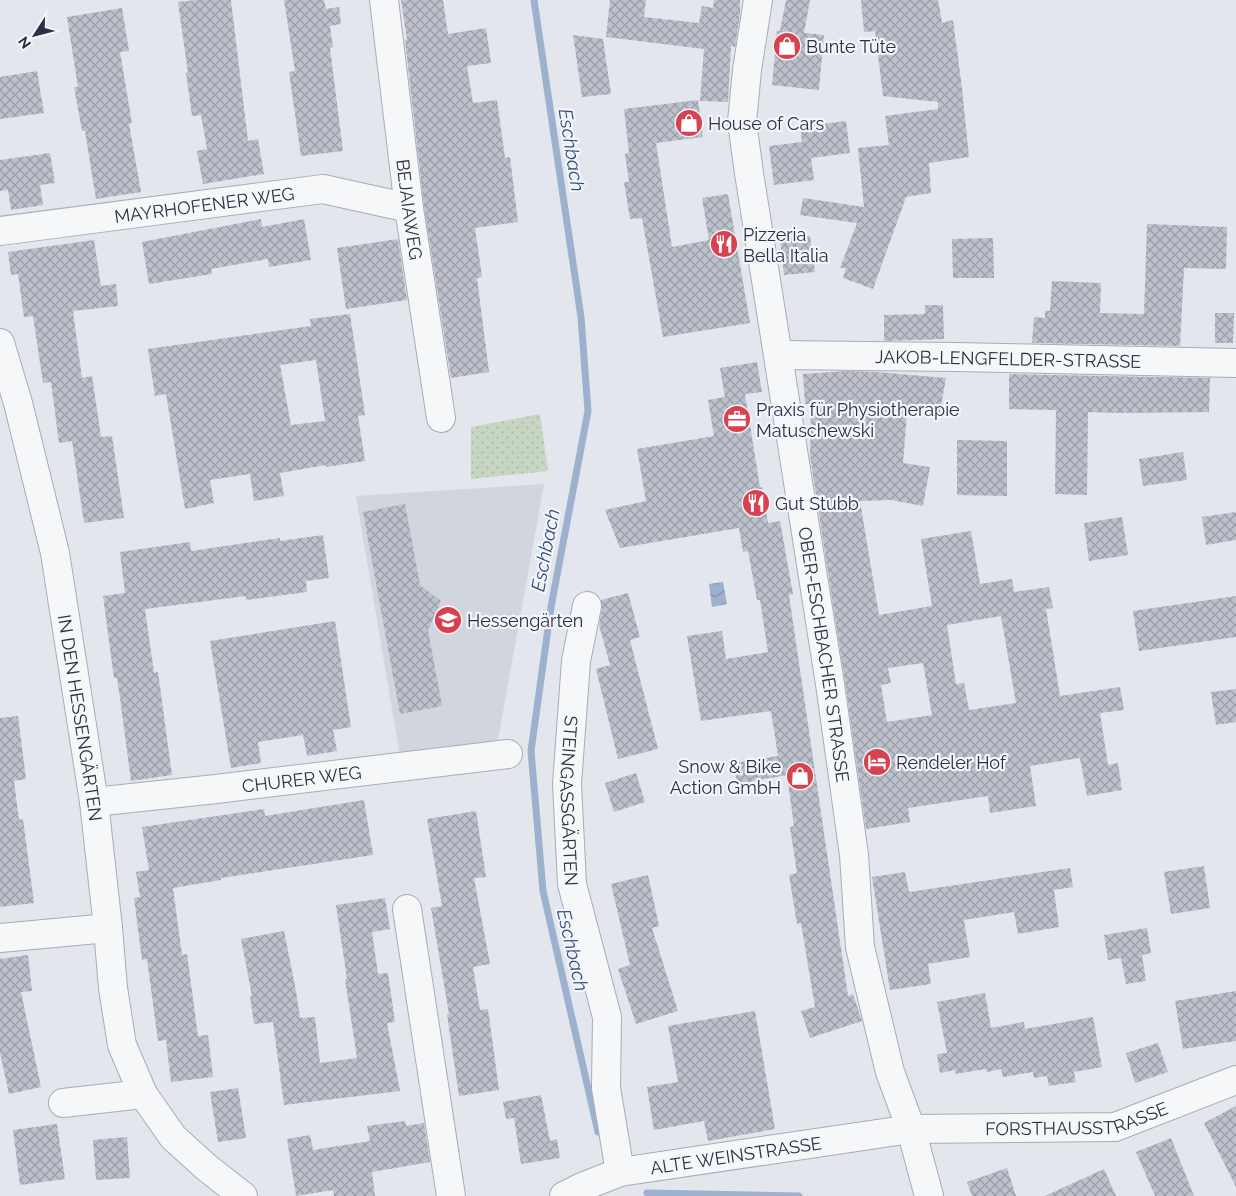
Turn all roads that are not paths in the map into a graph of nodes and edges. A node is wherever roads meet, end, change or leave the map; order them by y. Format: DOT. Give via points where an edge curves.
graph roads {
  1 [pos="384,0"];
  2 [pos="758,0"];
  3 [pos="409,208"];
  4 [pos="0,231"];
  5 [pos="0,343"];
  6 [pos="778,355"];
  7 [pos="1236,363"];
  8 [pos="9,404"];
  9 [pos="441,418"];
  10 [pos="587,606"];
  11 [pos="508,754"];
  12 [pos="94,802"];
  13 [pos="407,909"];
  14 [pos="108,928"];
  15 [pos="0,938"];
  16 [pos="1236,1080"];
  17 [pos="143,1094"];
  18 [pos="63,1103"];
  19 [pos="910,1129"];
  20 [pos="620,1172"];
  21 [pos="243,1196"];
  22 [pos="451,1196"];
  23 [pos="564,1196"];
  24 [pos="929,1196"];
  1 -- 3 [label="street, BEJAIAWEG"];
  2 -- 6 [label="street, OBER-ESCHBACHER STRASSE" via="746,70 742,122"];
  3 -- 4 [label="street, MAYRHOFENER WEG" via="322,189"];
  3 -- 9 [label="street, BEJAIAWEG"];
  5 -- 8 [label="street, IN DEN HESSENGÄRTEN"];
  6 -- 7 [label="street, JAKOB-LENGFELDER-STRASSE"];
  6 -- 19 [label="street, OBER-ESCHBACHER STRASSE" via="832,693 854,855 860,947 890,1072"];
  8 -- 12 [label="street, IN DEN HESSENGÄRTEN" via="55,553"];
  10 -- 20 [label="street, STEINGASSGÄRTEN" via="576,661 567,784 572,884 607,1017 606,1088"];
  11 -- 12 [label="street, CHURER WEG"];
  12 -- 14 [label="street, IN DEN HESSENGÄRTEN"];
  13 -- 22 [label="street"];
  14 -- 15 [label="street"];
  14 -- 17 [label="street, IN DEN HESSENGÄRTEN" via="122,1045"];
  16 -- 19 [label="street, FORSTHAUSSTRASSE" via="1115,1127"];
  17 -- 18 [label="street"];
  17 -- 21 [label="street, IN DEN HESSENGÄRTEN" via="174,1137"];
  19 -- 20 [label="street, ALTE WEINSTRASSE"];
  19 -- 24 [label="street, OBER-ESCHBACHER STRASSE"];
  20 -- 23 [label="street, ALTE WEINSTRASSE"];
}
